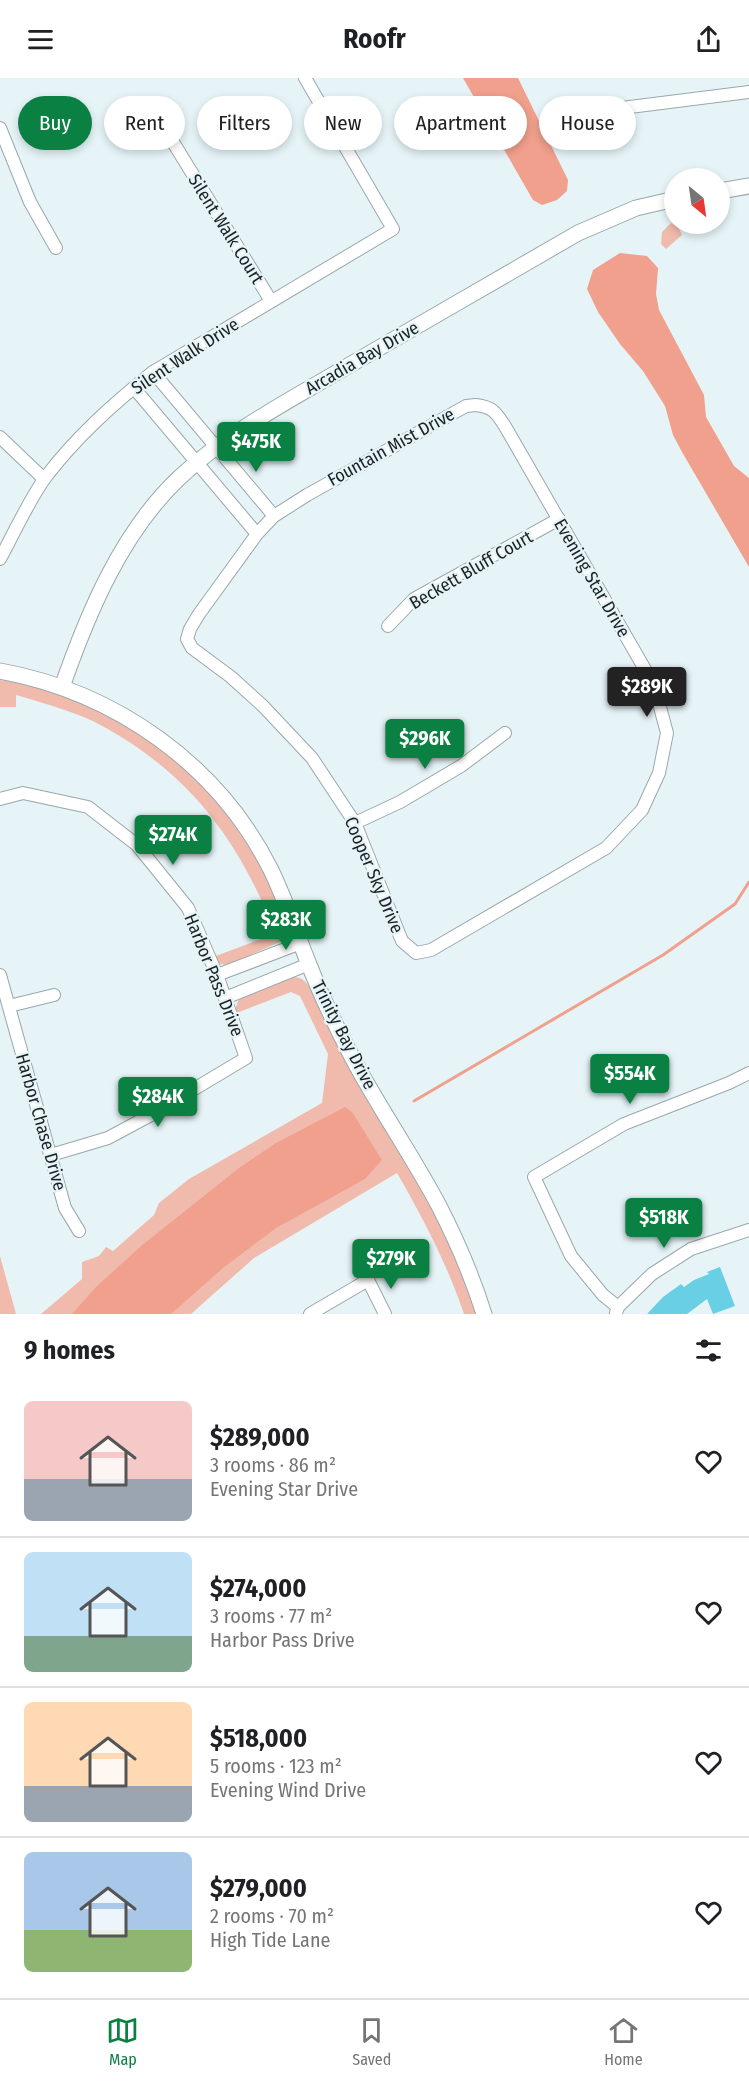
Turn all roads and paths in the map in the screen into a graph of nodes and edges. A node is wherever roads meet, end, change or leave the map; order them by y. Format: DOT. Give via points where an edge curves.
graph roads {
  1 [pos="305,78"];
  2 [pos="749,92"];
  3 [pos="636,106"];
  4 [pos="0,128"];
  5 [pos="178,150"];
  6 [pos="749,186"];
  7 [pos="730,189"];
  8 [pos="664,202"];
  9 [pos="56,248"];
  10 [pos="270,301"];
  11 [pos="153,372"];
  12 [pos="134,388"];
  13 [pos="488,406"];
  14 [pos="0,437"];
  15 [pos="216,448"];
  16 [pos="197,463"];
  17 [pos="44,479"];
  18 [pos="274,516"];
  19 [pos="559,519"];
  20 [pos="258,534"];
  21 [pos="0,559"];
  22 [pos="388,626"];
  23 [pos="187,639"];
  24 [pos="0,671"];
  25 [pos="62,687"];
  26 [pos="505,733"];
  27 [pos="0,799"];
  28 [pos="355,823"];
  29 [pos="301,943"];
  30 [pos="416,952"];
  31 [pos="309,964"];
  32 [pos="0,975"];
  33 [pos="217,975"];
  34 [pos="54,995"];
  35 [pos="225,998"];
  36 [pos="9,1006"];
  37 [pos="749,1073"];
  38 [pos="51,1155"];
  39 [pos="749,1230"];
  40 [pos="79,1231"];
  41 [pos="617,1310"];
  42 [pos="310,1314"];
  43 [pos="385,1314"];
  44 [pos="484,1314"];
  1 -- 10 [label="street, Silent Walk Drive" via="393,229"];
  2 -- 3 [label="street"];
  4 -- 9 [label="street" via="30,202"];
  5 -- 10 [label="street, Silent Walk Court"];
  6 -- 7 [label="street"];
  8 -- 15 [label="street, Arcadia Bay Drive" via="636,208 578,233 236,432"];
  10 -- 11 [label="street, Silent Walk Drive"];
  11 -- 12 [label="street, Silent Walk Drive"];
  11 -- 15 [label="street"];
  12 -- 16 [label="street"];
  12 -- 17 [label="street, Silent Walk Drive" via="95,420"];
  13 -- 18 [label="street, Fountain Mist Drive" via="466,406"];
  13 -- 19 [label="street, Evening Star Drive" via="506,428"];
  14 -- 17 [label="street"];
  15 -- 16 [label="street, Arcadia Bay Drive"];
  15 -- 18 [label="street"];
  16 -- 20 [label="street"];
  16 -- 25 [label="street, Arcadia Bay Drive" via="179,478 127,543 92,610"];
  17 -- 21 [label="street, Silent Walk Drive"];
  18 -- 20 [label="street, Fountain Mist Drive"];
  19 -- 22 [label="street, Beckett Bluff Court" via="414,599"];
  19 -- 30 [label="street, Evening Star Drive" via="654,685 667,733 659,773 642,810 606,848 431,950"];
  20 -- 23 [label="street, Fountain Mist Drive" via="189,629"];
  23 -- 28 [label="street, Cooper Sky Drive" via="192,648 263,706 312,758"];
  24 -- 25 [label="street, Trinity Bay Drive"];
  25 -- 29 [label="street, Trinity Bay Drive" via="131,720 167,743 200,773 254,840 271,870"];
  26 -- 28 [label="street" via="461,766"];
  27 -- 33 [label="street, Harbor Pass Drive" via="23,794 88,807 137,844 188,908"];
  28 -- 30 [label="street, Cooper Sky Drive" via="402,941"];
  29 -- 31 [label="street, Trinity Bay Drive"];
  29 -- 33 [label="street"];
  31 -- 35 [label="street"];
  31 -- 44 [label="street, Trinity Bay Drive" via="353,1059 453,1233"];
  32 -- 36 [label="street, Harbor Chase Drive"];
  33 -- 35 [label="street, Harbor Pass Drive"];
  34 -- 36 [label="street"];
  35 -- 38 [label="street, Harbor Pass Drive" via="246,1058 108,1138"];
  36 -- 38 [label="street, Harbor Chase Drive"];
  37 -- 41 [label="street" via="624,1124 534,1177 571,1256"];
  38 -- 40 [label="street, Harbor Chase Drive" via="65,1208"];
  39 -- 41 [label="street" via="691,1250 652,1274"];
  42 -- 43 [label="street" via="368,1280"];
}
